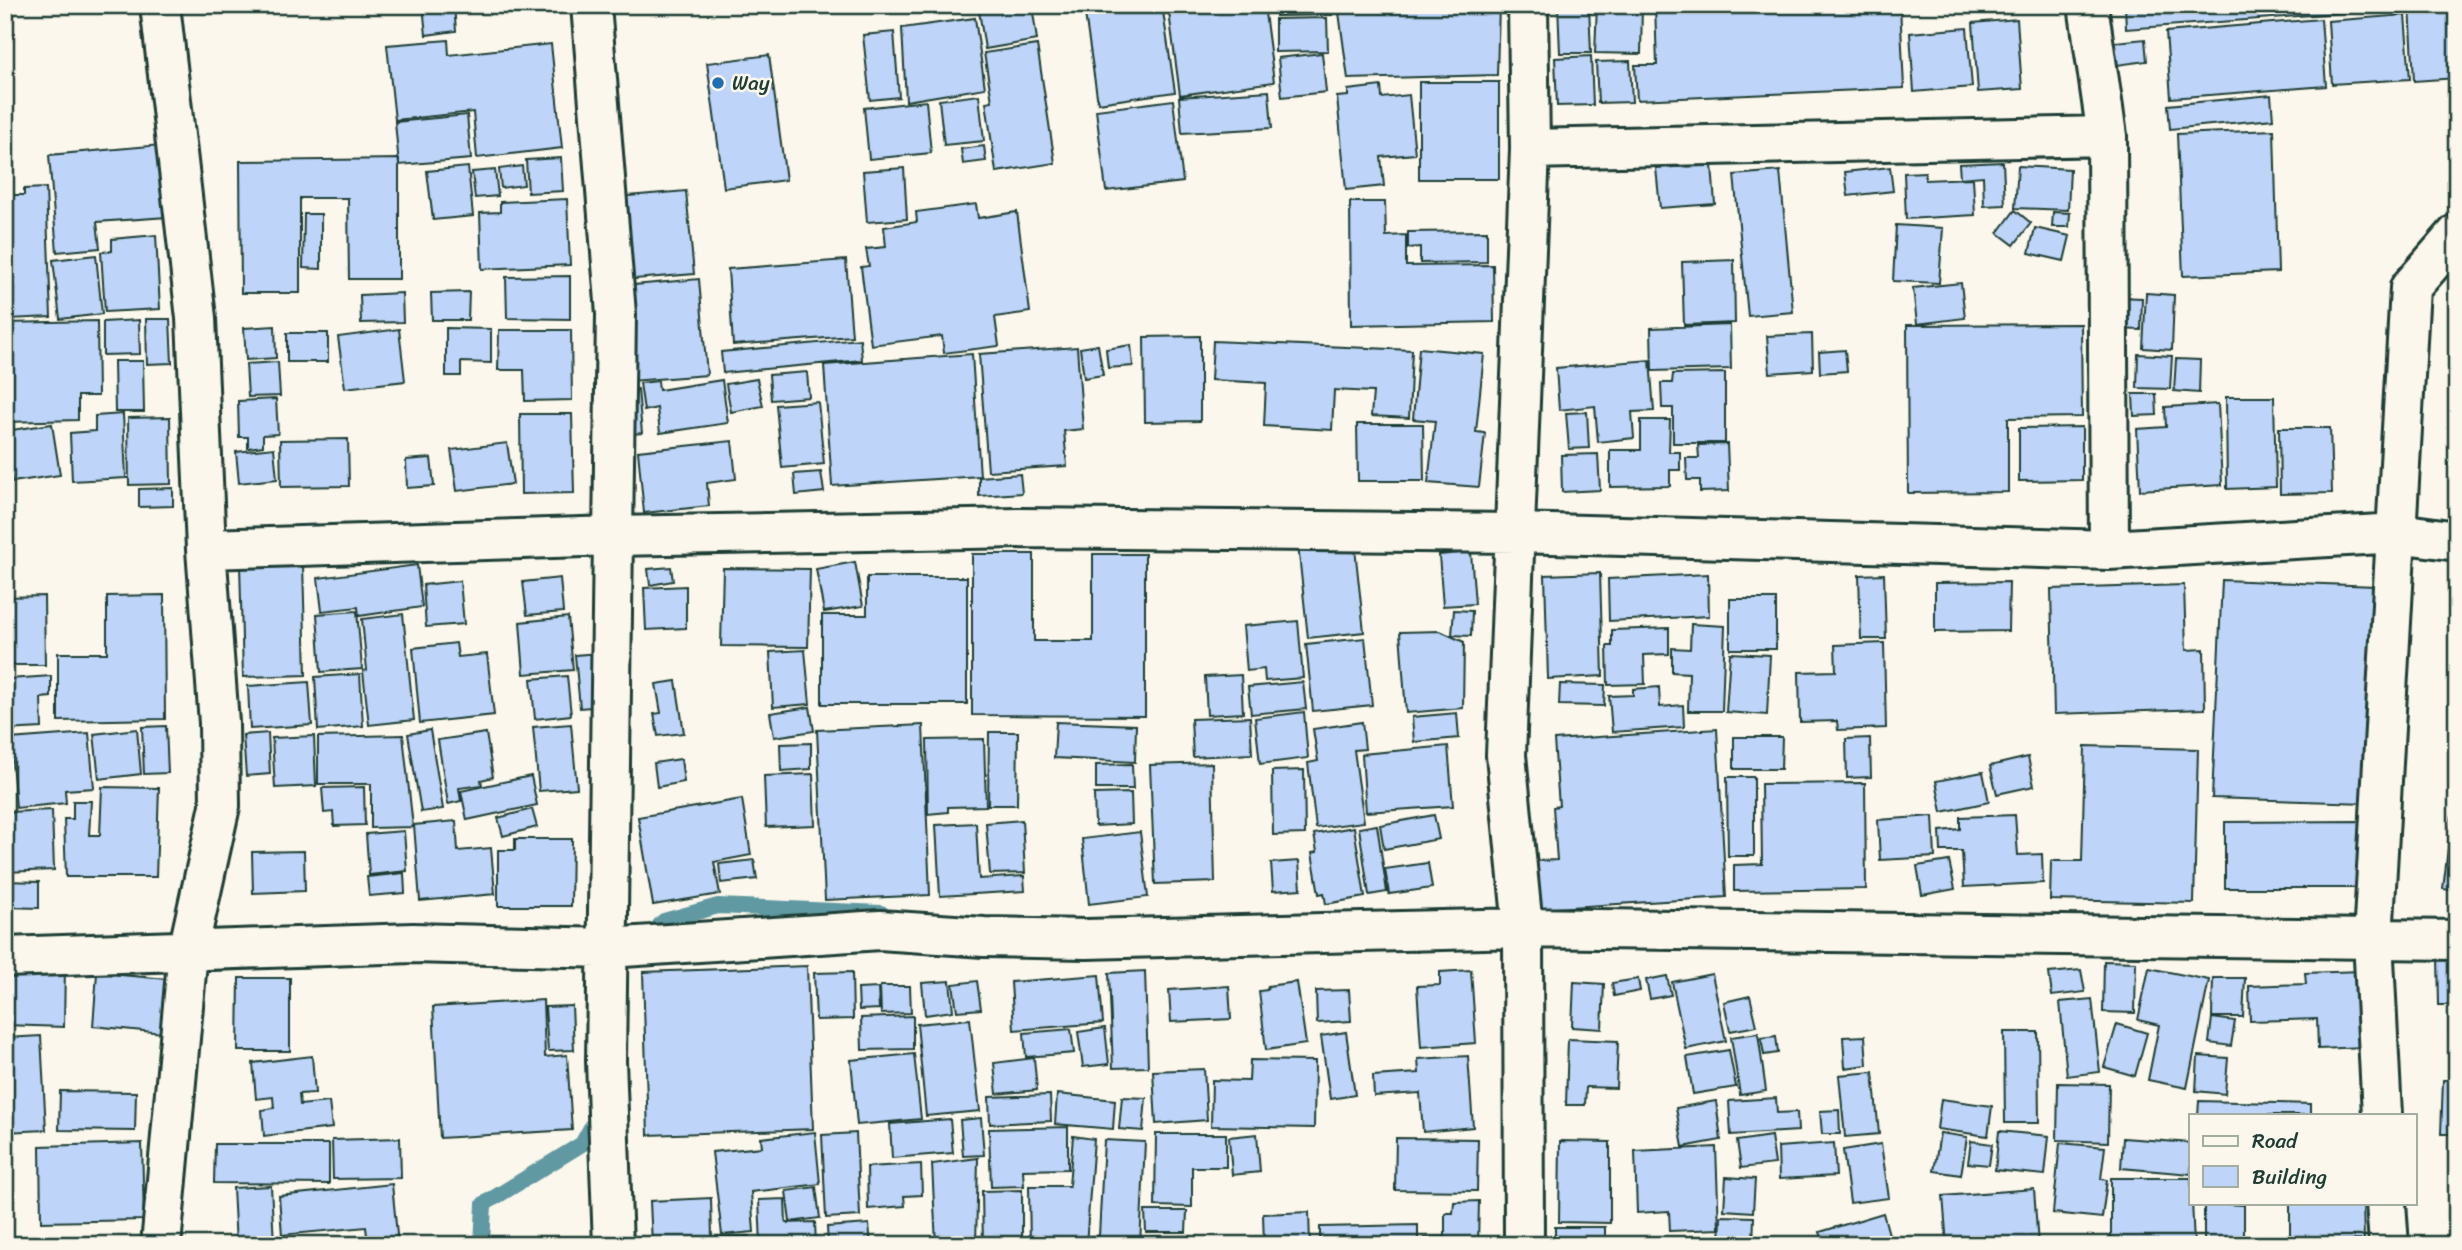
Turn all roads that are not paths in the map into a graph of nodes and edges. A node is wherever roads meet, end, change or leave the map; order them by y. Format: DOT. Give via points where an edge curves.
graph roads {
  1 [pos="159,5"];
  2 [pos="591,5"];
  3 [pos="1528,5"];
  4 [pos="2088,5"];
  5 [pos="2107,136"];
  6 [pos="1530,149"];
  7 [pos="2457,234"];
  8 [pos="1517,533"];
  9 [pos="2398,533"];
  10 [pos="614,536"];
  11 [pos="2457,541"];
  12 [pos="206,549"];
  13 [pos="2109,550"];
  14 [pos="1523,928"];
  15 [pos="2373,939"];
  16 [pos="2457,940"];
  17 [pos="608,948"];
  18 [pos="188,951"];
  19 [pos="5,957"];
  20 [pos="2382,1114"];
  21 [pos="2386,1204"];
  22 [pos="161,1245"];
  23 [pos="613,1245"];
  24 [pos="1524,1245"];
  25 [pos="2389,1245"];
  1 -- 12 [label="street" via="196,318"];
  2 -- 10 [label="street" via="616,314"];
  3 -- 6 [label="street"];
  4 -- 5 [label="street"];
  5 -- 6 [label="street"];
  5 -- 13 [label="street"];
  6 -- 8 [label="street"];
  7 -- 9 [label="street" via="2410,288"];
  8 -- 10 [label="street" via="1019,528"];
  8 -- 13 [label="street"];
  8 -- 14 [label="street" via="1506,755"];
  9 -- 11 [label="street"];
  9 -- 13 [label="street"];
  9 -- 15 [label="street"];
  10 -- 12 [label="street"];
  10 -- 17 [label="street"];
  12 -- 18 [label="street" via="219,723 220,806"];
  14 -- 15 [label="street"];
  14 -- 17 [label="street" via="1086,939 880,930"];
  14 -- 24 [label="street"];
  15 -- 16 [label="street"];
  15 -- 20 [label="street"];
  17 -- 18 [label="street" via="413,943"];
  17 -- 23 [label="street" via="606,1100"];
  18 -- 19 [label="street"];
  18 -- 22 [label="street"];
  21 -- 25 [label="street"];
}
